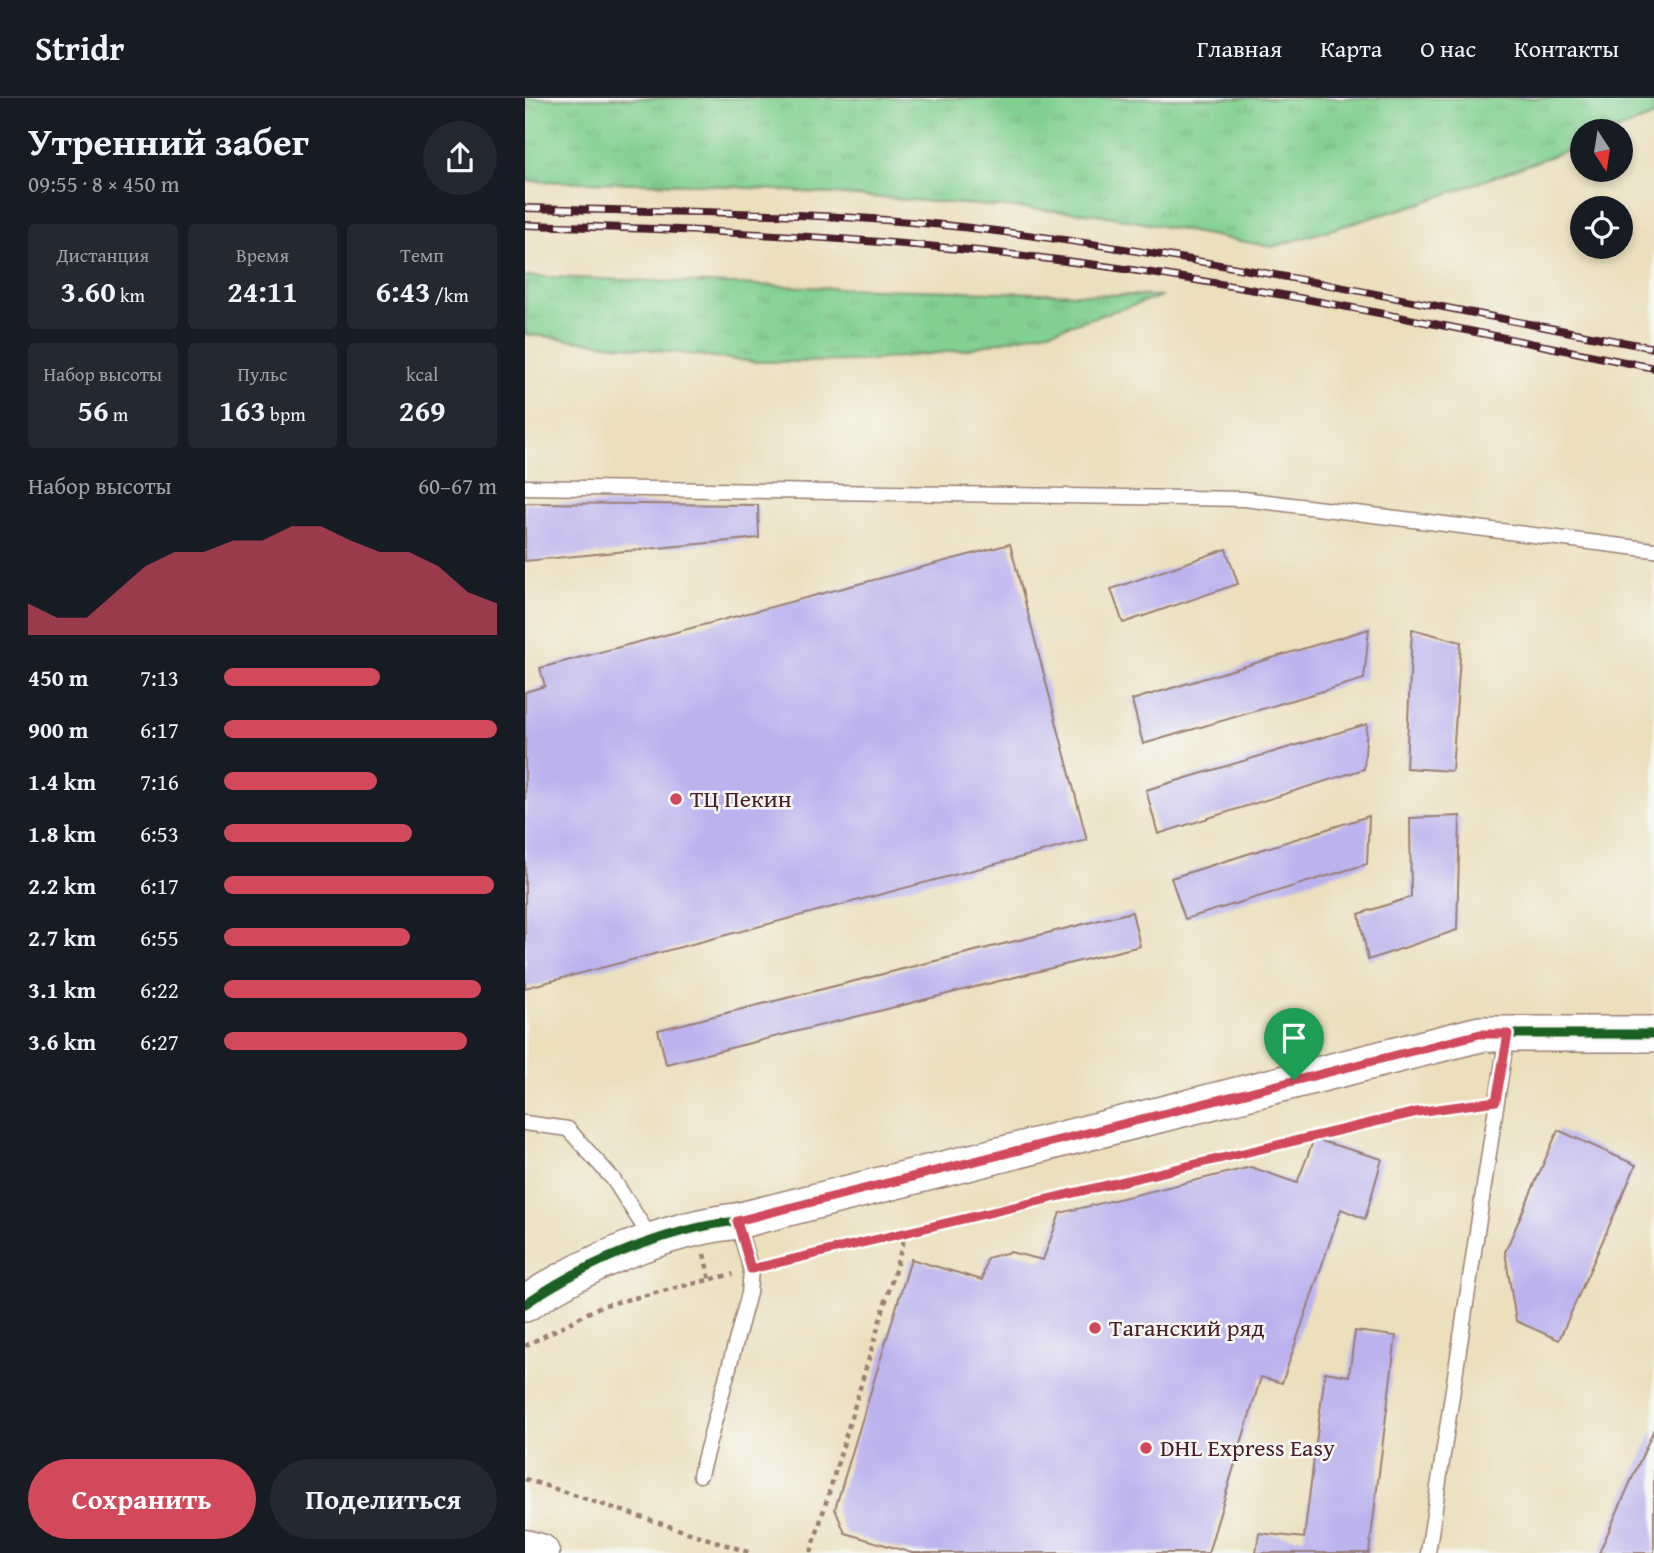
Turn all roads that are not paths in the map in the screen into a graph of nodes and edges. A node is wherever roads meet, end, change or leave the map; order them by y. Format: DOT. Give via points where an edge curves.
graph roads {
  1 [pos="525,487"];
  2 [pos="1654,550"];
  3 [pos="1508,1034"];
  4 [pos="1654,1034"];
  5 [pos="525,1123"];
  6 [pos="737,1221"];
  7 [pos="652,1241"];
  8 [pos="525,1304"];
  9 [pos="700,1475"];
  10 [pos="525,1549"];
  11 [pos="540,1553"];
  12 [pos="1428,1553"];
  1 -- 2 [label="lane" via="1244,499"];
  3 -- 4 [label="street"];
  3 -- 6 [label="street" via="1480,1034"];
  3 -- 12 [label="lane"];
  5 -- 7 [label="lane" via="568,1129 613,1180"];
  6 -- 7 [label="street" via="697,1226"];
  6 -- 9 [label="lane" via="751,1269 749,1293"];
  7 -- 8 [label="street" via="550,1286"];
  10 -- 11 [label="main road"];
}
